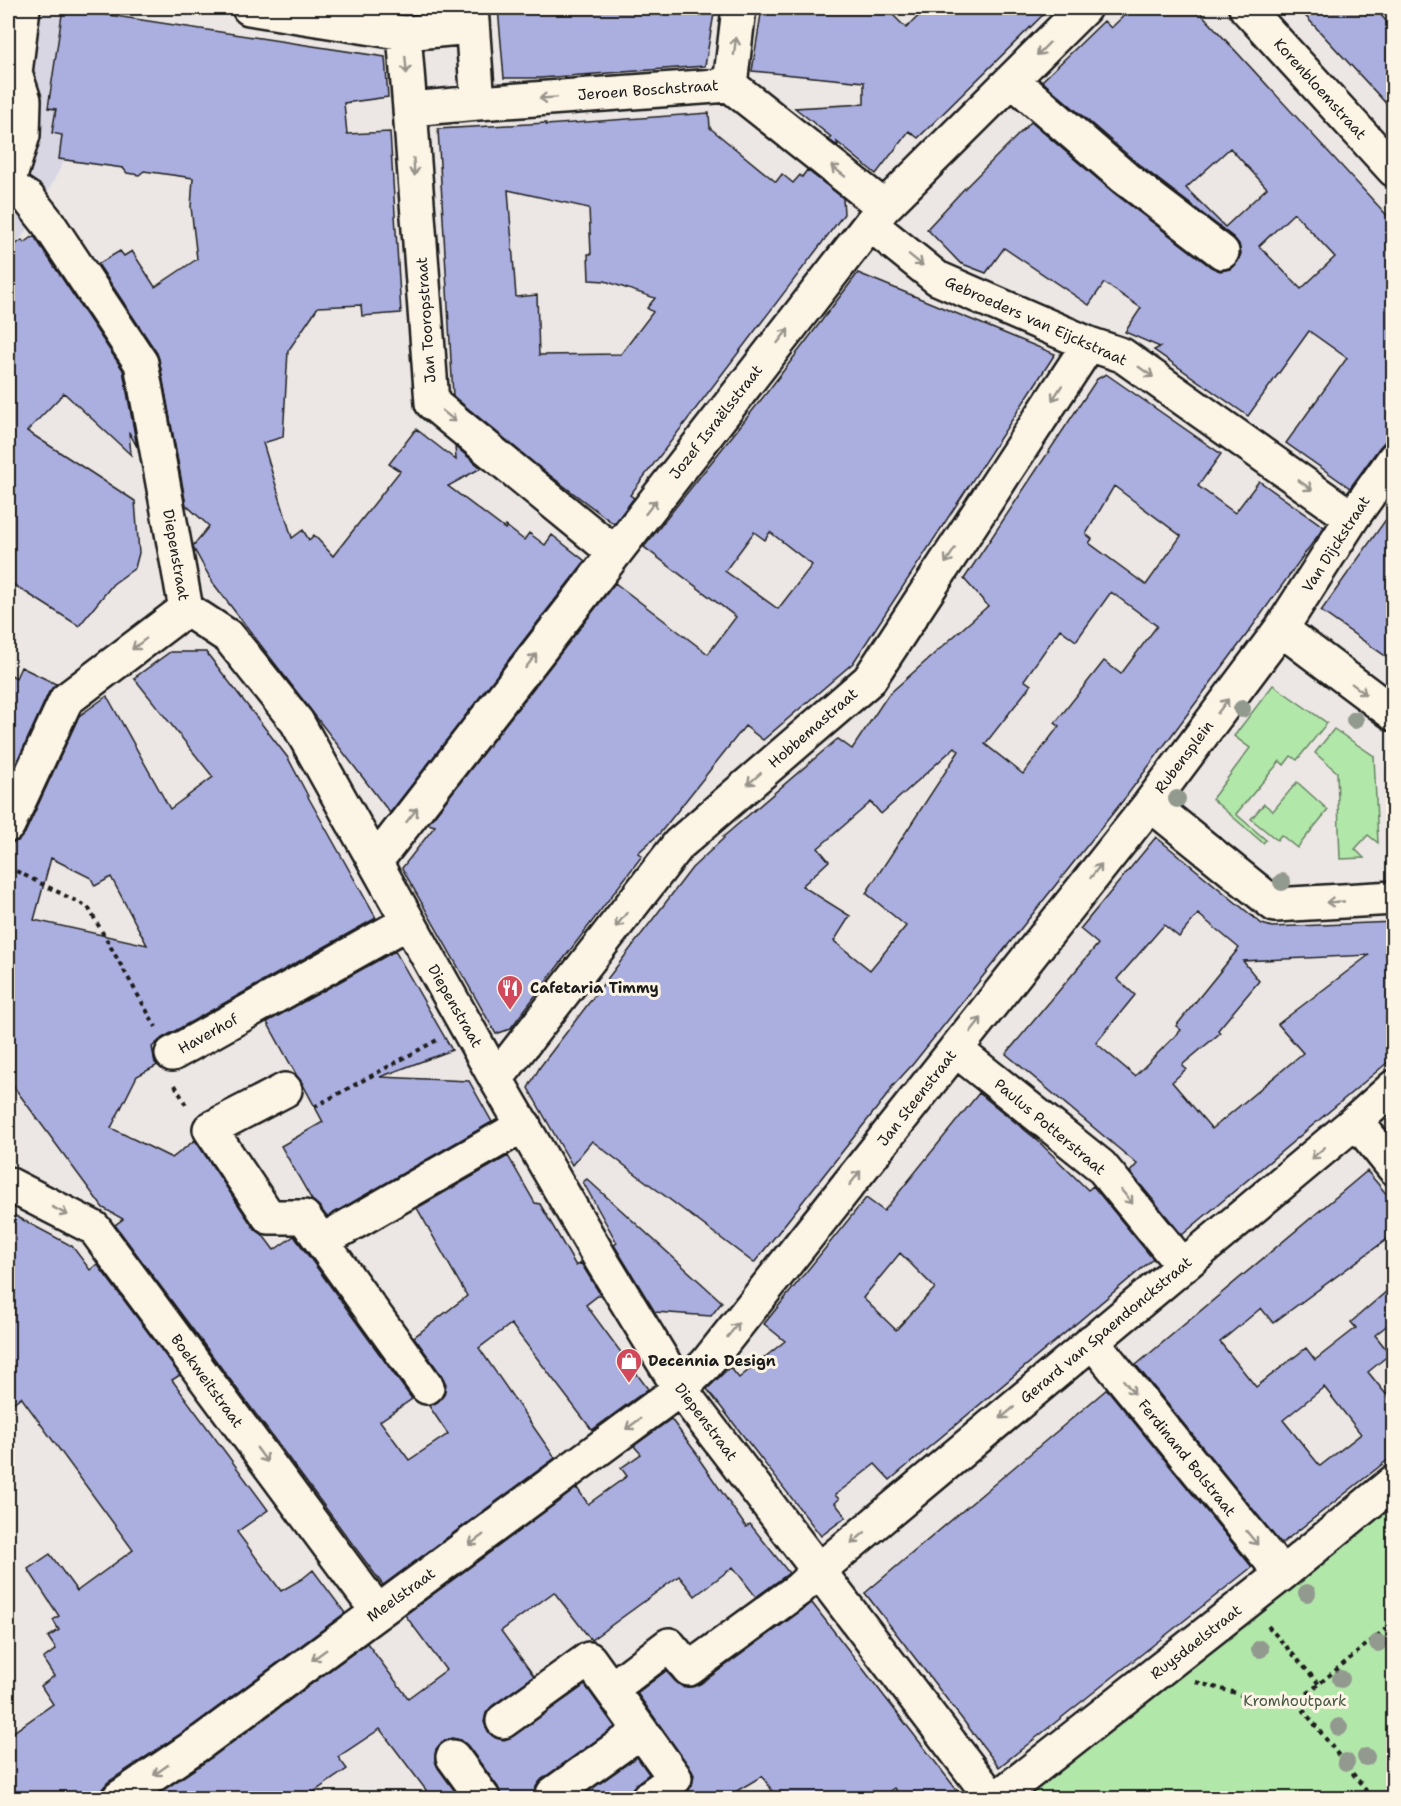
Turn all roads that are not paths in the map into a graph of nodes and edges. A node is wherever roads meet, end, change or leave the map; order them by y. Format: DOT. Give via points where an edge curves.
graph roads {
  1 [pos="23,8"];
  2 [pos="249,8"];
  3 [pos="740,8"];
  4 [pos="1084,8"];
  5 [pos="1246,8"];
  6 [pos="471,17"];
  7 [pos="404,33"];
  8 [pos="1012,80"];
  9 [pos="11,84"];
  10 [pos="730,85"];
  11 [pos="478,103"];
  12 [pos="410,109"];
  13 [pos="1394,170"];
  14 [pos="8,184"];
  15 [pos="877,216"];
  16 [pos="1222,252"];
  17 [pos="1089,344"];
  18 [pos="1394,459"];
  19 [pos="1352,518"];
  20 [pos="615,553"];
  21 [pos="186,609"];
  22 [pos="1281,629"];
  23 [pos="1394,714"];
  24 [pos="1150,804"];
  25 [pos="8,825"];
  26 [pos="376,861"];
  27 [pos="1394,898"];
  28 [pos="408,922"];
  29 [pos="956,1050"];
  30 [pos="172,1054"];
  31 [pos="496,1079"];
  32 [pos="1394,1087"];
  33 [pos="285,1090"];
  34 [pos="1356,1121"];
  35 [pos="524,1125"];
  36 [pos="1394,1168"];
  37 [pos="8,1184"];
  38 [pos="322,1241"];
  39 [pos="1183,1266"];
  40 [pos="1092,1341"];
  41 [pos="427,1387"];
  42 [pos="680,1389"];
  43 [pos="1394,1482"];
  44 [pos="818,1571"];
  45 [pos="1282,1574"];
  46 [pos="378,1612"];
  47 [pos="611,1689"];
  48 [pos="503,1721"];
  49 [pos="641,1731"];
  50 [pos="453,1757"];
  51 [pos="554,1794"];
  52 [pos="119,1798"];
  53 [pos="483,1798"];
  54 [pos="648,1798"];
  55 [pos="992,1798"];
  56 [pos="997,1798"];
  1 -- 9 [label="street"];
  2 -- 7 [label="street"];
  10 -- 3 [label="street, one-way"];
  4 -- 8 [label="street, Jozef Israëlsstraat, one-way"];
  5 -- 13 [label="street, Korenbloemstraat"];
  6 -- 7 [label="street"];
  6 -- 11 [label="street"];
  7 -- 12 [label="street, Jan Tooropstraat, one-way"];
  8 -- 15 [label="street, Jozef Israëlsstraat"];
  8 -- 16 [label="street" via="1125,178"];
  9 -- 14 [label="street" via="24,100 23,135"];
  10 -- 11 [label="street, Jeroen Boschstraat, one-way"];
  15 -- 10 [label="street, Jeroen Boschstraat, one-way"];
  11 -- 12 [label="street, Jeroen Boschstraat"];
  12 -- 20 [label="street, Jan Tooropstraat, one-way" via="432,403"];
  14 -- 21 [label="street, Diepenstraat" via="29,199 48,223 141,363"];
  15 -- 17 [label="street, Gebroeders van Eijckstraat, one-way" via="937,278"];
  20 -- 15 [label="street, Jozef Israëlsstraat, one-way"];
  17 -- 19 [label="street, Gebroeders van Eijckstraat, one-way" via="1122,355"];
  17 -- 31 [label="street, Hobbemastraat, one-way" via="869,680 679,844"];
  18 -- 19 [label="street, Van Dijckstraat"];
  19 -- 22 [label="street, Van Dijckstraat"];
  26 -- 20 [label="street, Jozef Israëlsstraat, one-way"];
  21 -- 25 [label="street, one-way" via="66,700"];
  21 -- 26 [label="street, Diepenstraat" via="228,637 297,722"];
  22 -- 23 [label="street, one-way"];
  24 -- 22 [label="street, Rubensplein, one-way"];
  27 -- 24 [label="street, Rubensplein, one-way" via="1275,905"];
  29 -- 24 [label="street, Jan Steenstraat, one-way"];
  26 -- 28 [label="street, Diepenstraat"];
  28 -- 30 [label="street, Haverhof"];
  28 -- 31 [label="street, Diepenstraat"];
  29 -- 39 [label="street, Paulus Potterstraat, one-way" via="1101,1166"];
  42 -- 29 [label="street, Jan Steenstraat, one-way" via="706,1364"];
  31 -- 35 [label="street, Diepenstraat"];
  32 -- 34 [label="street, Gerard van Spaendonckstraat"];
  33 -- 38 [label="street" via="210,1129 268,1217 304,1217"];
  34 -- 36 [label="street"];
  34 -- 39 [label="street, Gerard van Spaendonckstraat, one-way"];
  35 -- 38 [label="street"];
  35 -- 42 [label="street, Diepenstraat"];
  37 -- 46 [label="street, Boekweitstraat, one-way" via="94,1228"];
  38 -- 41 [label="street"];
  39 -- 40 [label="street, Gerard van Spaendonckstraat"];
  40 -- 44 [label="street, Gerard van Spaendonckstraat, one-way"];
  40 -- 45 [label="street, Ferdinand Bolstraat, one-way"];
  42 -- 44 [label="street, Diepenstraat"];
  42 -- 46 [label="street, Meelstraat, one-way"];
  43 -- 45 [label="street, Ruysdaelstraat"];
  44 -- 47 [label="street, Gerard van Spaendonckstraat" via="799,1590 689,1669 669,1645"];
  44 -- 55 [label="street, Diepenstraat"];
  45 -- 56 [label="street, Ruysdaelstraat"];
  46 -- 52 [label="street, Meelstraat, one-way"];
  47 -- 48 [label="street" via="589,1659"];
  47 -- 49 [label="street"];
  49 -- 51 [label="street"];
  49 -- 54 [label="street" via="675,1778"];
  50 -- 53 [label="street"];
}
